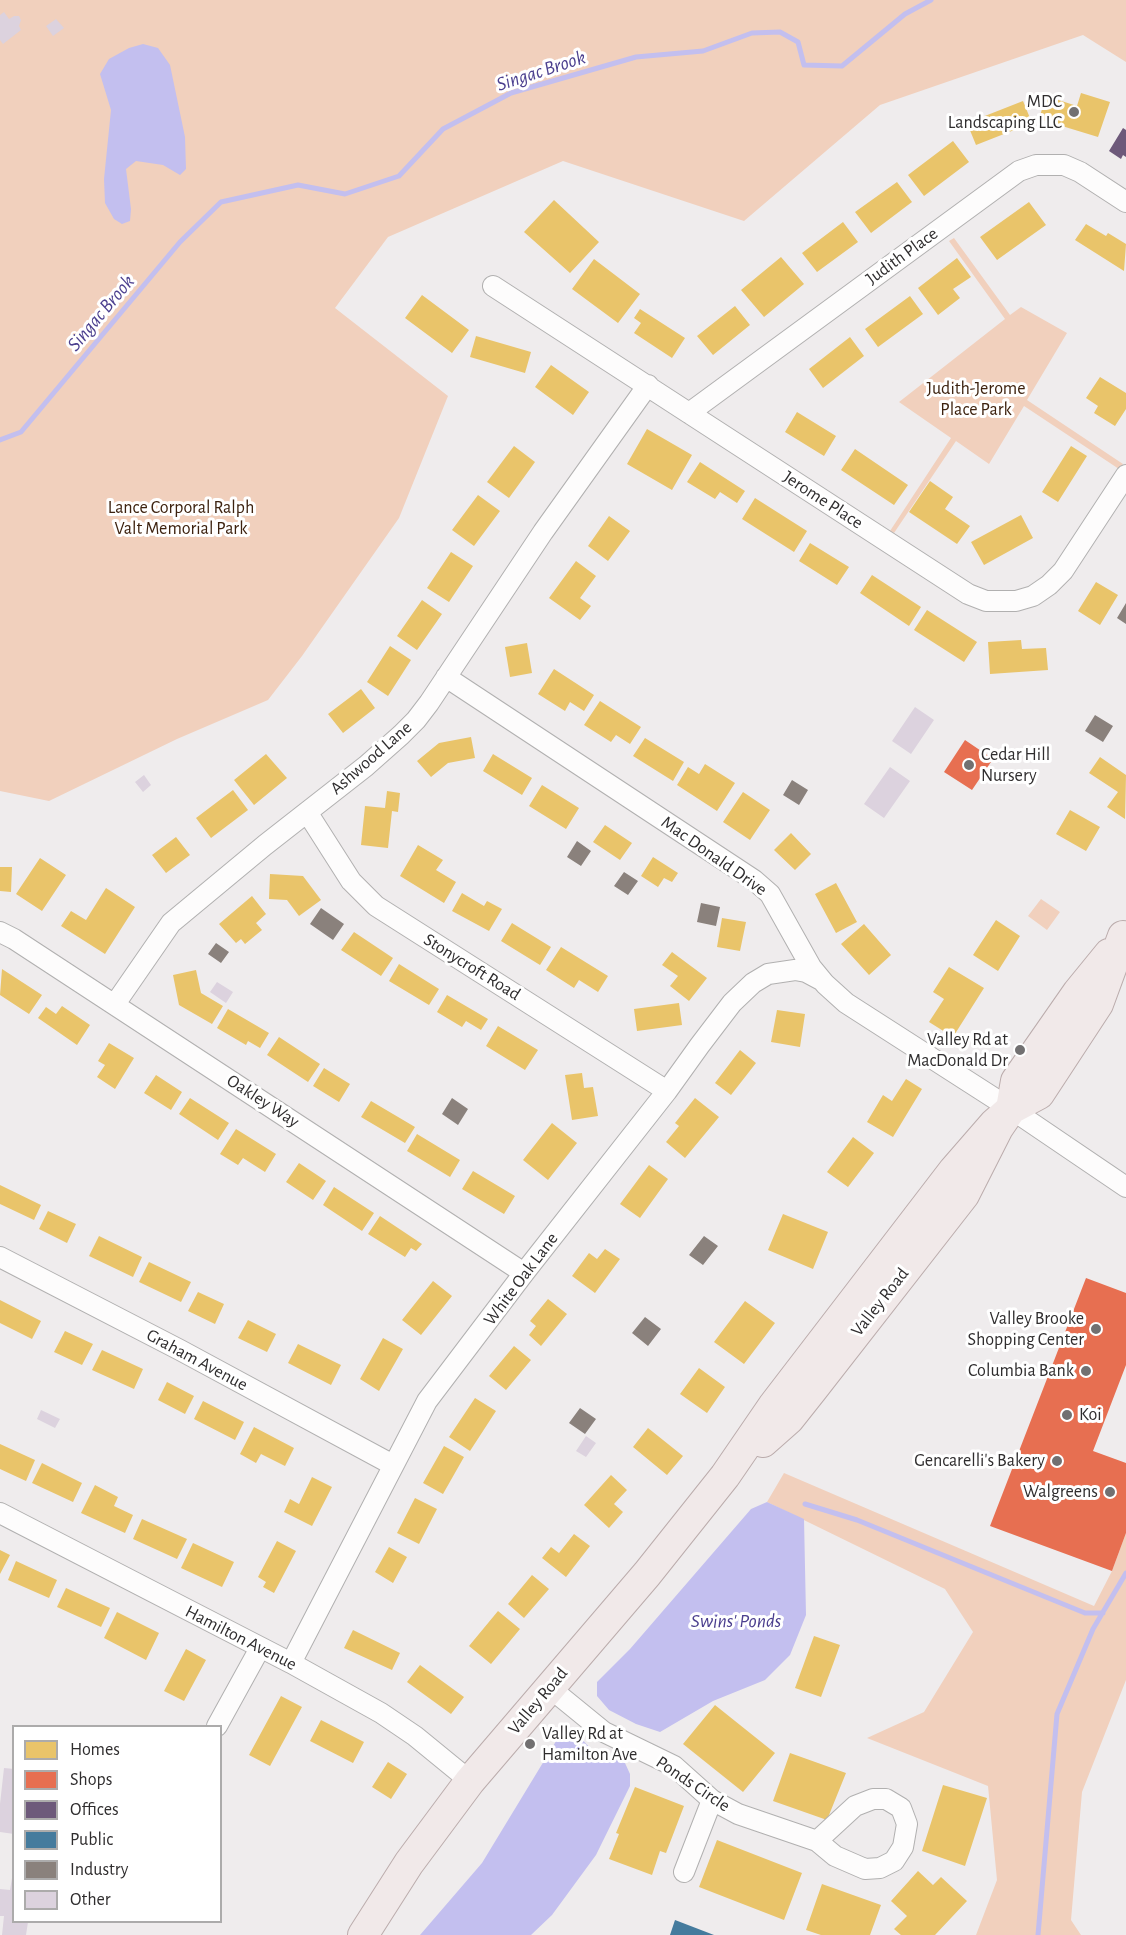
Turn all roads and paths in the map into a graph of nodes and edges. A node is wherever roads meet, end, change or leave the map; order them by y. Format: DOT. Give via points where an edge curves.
graph roads {
  1 [pos="1126,202"];
  2 [pos="493,286"];
  3 [pos="648,386"];
  4 [pos="690,413"];
  5 [pos="1126,475"];
  6 [pos="446,677"];
  7 [pos="307,812"];
  8 [pos="0,932"];
  9 [pos="1125,934"];
  10 [pos="821,980"];
  11 [pos="115,1005"];
  12 [pos="667,1091"];
  13 [pos="1011,1108"];
  14 [pos="1126,1187"];
  15 [pos="0,1257"];
  16 [pos="524,1273"];
  17 [pos="393,1465"];
  18 [pos="0,1513"];
  19 [pos="260,1648"];
  20 [pos="291,1663"];
  21 [pos="550,1688"];
  22 [pos="218,1725"];
  23 [pos="470,1781"];
  24 [pos="712,1800"];
  25 [pos="817,1841"];
  26 [pos="684,1872"];
  27 [pos="363,1935"];
  1 -- 4 [label="street, Judith Place" via="1064,165 1036,165 1019,171"];
  2 -- 3 [label="street, Jerome Place"];
  3 -- 4 [label="street, Jerome Place"];
  3 -- 6 [label="street, Ashwood Lane" via="543,532"];
  4 -- 5 [label="street, Jerome Place" via="968,594 986,601 1016,601 1049,585 1063,571"];
  6 -- 7 [label="street, Ashwood Lane" via="401,735"];
  6 -- 10 [label="street, Mac Donald Drive" via="754,880 770,894"];
  7 -- 11 [label="street, Ashwood Lane" via="171,923"];
  7 -- 12 [label="street, Stonycroft Road" via="351,881 376,906"];
  8 -- 11 [label="street, Oakley Way"];
  9 -- 13 [label="main road" via="1077,992 1016,1081"];
  10 -- 12 [label="street, White Oak Lane" via="806,972 784,970 753,983 732,1003"];
  10 -- 13 [label="street, Mac Donald Drive" via="846,1004"];
  11 -- 16 [label="street, Oakley Way"];
  12 -- 16 [label="street, White Oak Lane"];
  13 -- 14 [label="street, Mac Donald Drive"];
  13 -- 21 [label="main road, Valley Road" via="954,1170 777,1400 725,1476"];
  15 -- 17 [label="street, Graham Avenue"];
  16 -- 17 [label="street, White Oak Lane" via="428,1401"];
  17 -- 20 [label="street, White Oak Lane"];
  18 -- 19 [label="street, Hamilton Avenue"];
  19 -- 20 [label="street, Hamilton Avenue"];
  19 -- 22 [label="street"];
  20 -- 23 [label="street, Hamilton Avenue" via="381,1713"];
  21 -- 23 [label="main road, Valley Road"];
  21 -- 24 [label="street, Ponds Circle" via="604,1732 674,1766"];
  23 -- 27 [label="main road, Valley Road" via="409,1863"];
  24 -- 25 [label="street, Ponds Circle" via="738,1814"];
  24 -- 26 [label="street"];
}
